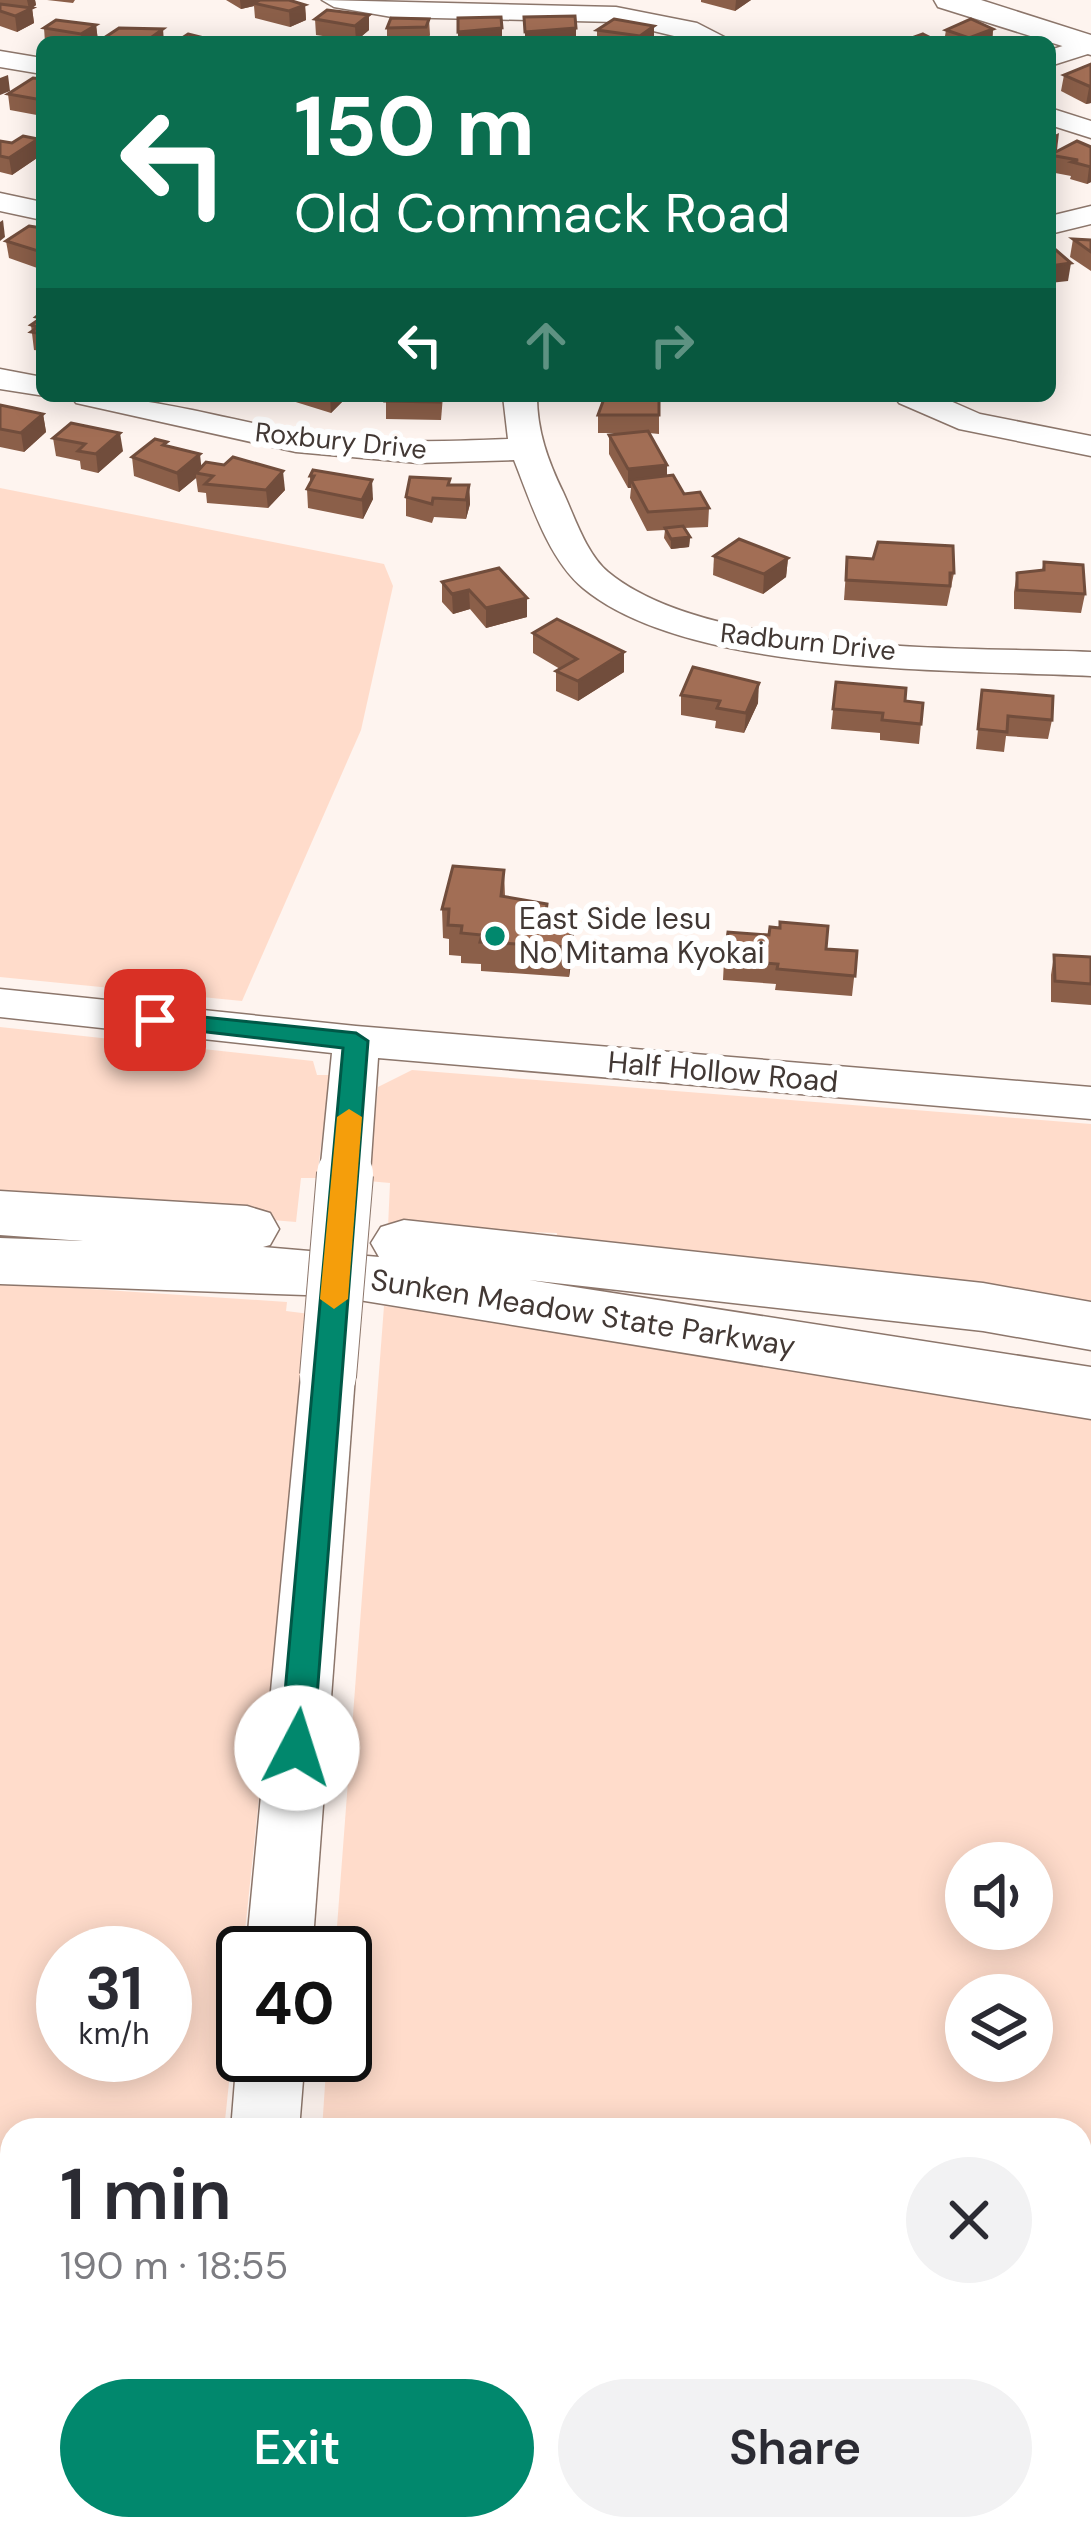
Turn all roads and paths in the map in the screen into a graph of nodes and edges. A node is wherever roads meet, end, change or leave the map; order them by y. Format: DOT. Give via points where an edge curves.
graph roads {
  1 [pos="334,0"];
  2 [pos="949,0"];
  3 [pos="712,36"];
  4 [pos="1091,45"];
  5 [pos="1056,56"];
  6 [pos="0,59"];
  7 [pos="36,65"];
  8 [pos="1056,118"];
  9 [pos="1091,130"];
  10 [pos="0,202"];
  11 [pos="36,210"];
  12 [pos="1091,214"];
  13 [pos="1056,223"];
  14 [pos="0,379"];
  15 [pos="36,386"];
  16 [pos="120,402"];
  17 [pos="521,402"];
  18 [pos="925,402"];
  19 [pos="1091,446"];
  20 [pos="525,449"];
  21 [pos="1091,664"];
  22 [pos="0,1003"];
  23 [pos="356,1041"];
  24 [pos="1091,1103"];
  25 [pos="0,1213"];
  26 [pos="0,1261"];
  27 [pos="1091,1326"];
  28 [pos="1091,1393"];
  29 [pos="281,1926"];
  30 [pos="269,2082"];
  31 [pos="266,2118"];
  1 -- 3 [label="street" via="423,11 622,12"];
  2 -- 4 [label="main road"];
  4 -- 5 [label="street"];
  6 -- 7 [label="street"];
  8 -- 9 [label="street"];
  10 -- 11 [label="street"];
  12 -- 13 [label="street"];
  14 -- 15 [label="street"];
  16 -- 20 [label="street, Roxbury Drive" via="296,442 418,453"];
  17 -- 20 [label="street, Radburn Drive"];
  18 -- 19 [label="street" via="971,422"];
  20 -- 21 [label="street, Radburn Drive" via="594,579 647,614 722,636 810,646"];
  22 -- 23 [label="street, Half Hollow Road"];
  23 -- 24 [label="street, Half Hollow Road"];
  23 -- 29 [label="street, bridge"];
  25 -- 27 [label="highway, Sunken Meadow State Parkway" via="563,1258"];
  26 -- 28 [label="highway, Sunken Meadow State Parkway" via="334,1273"];
  30 -- 31 [label="street"];
}
